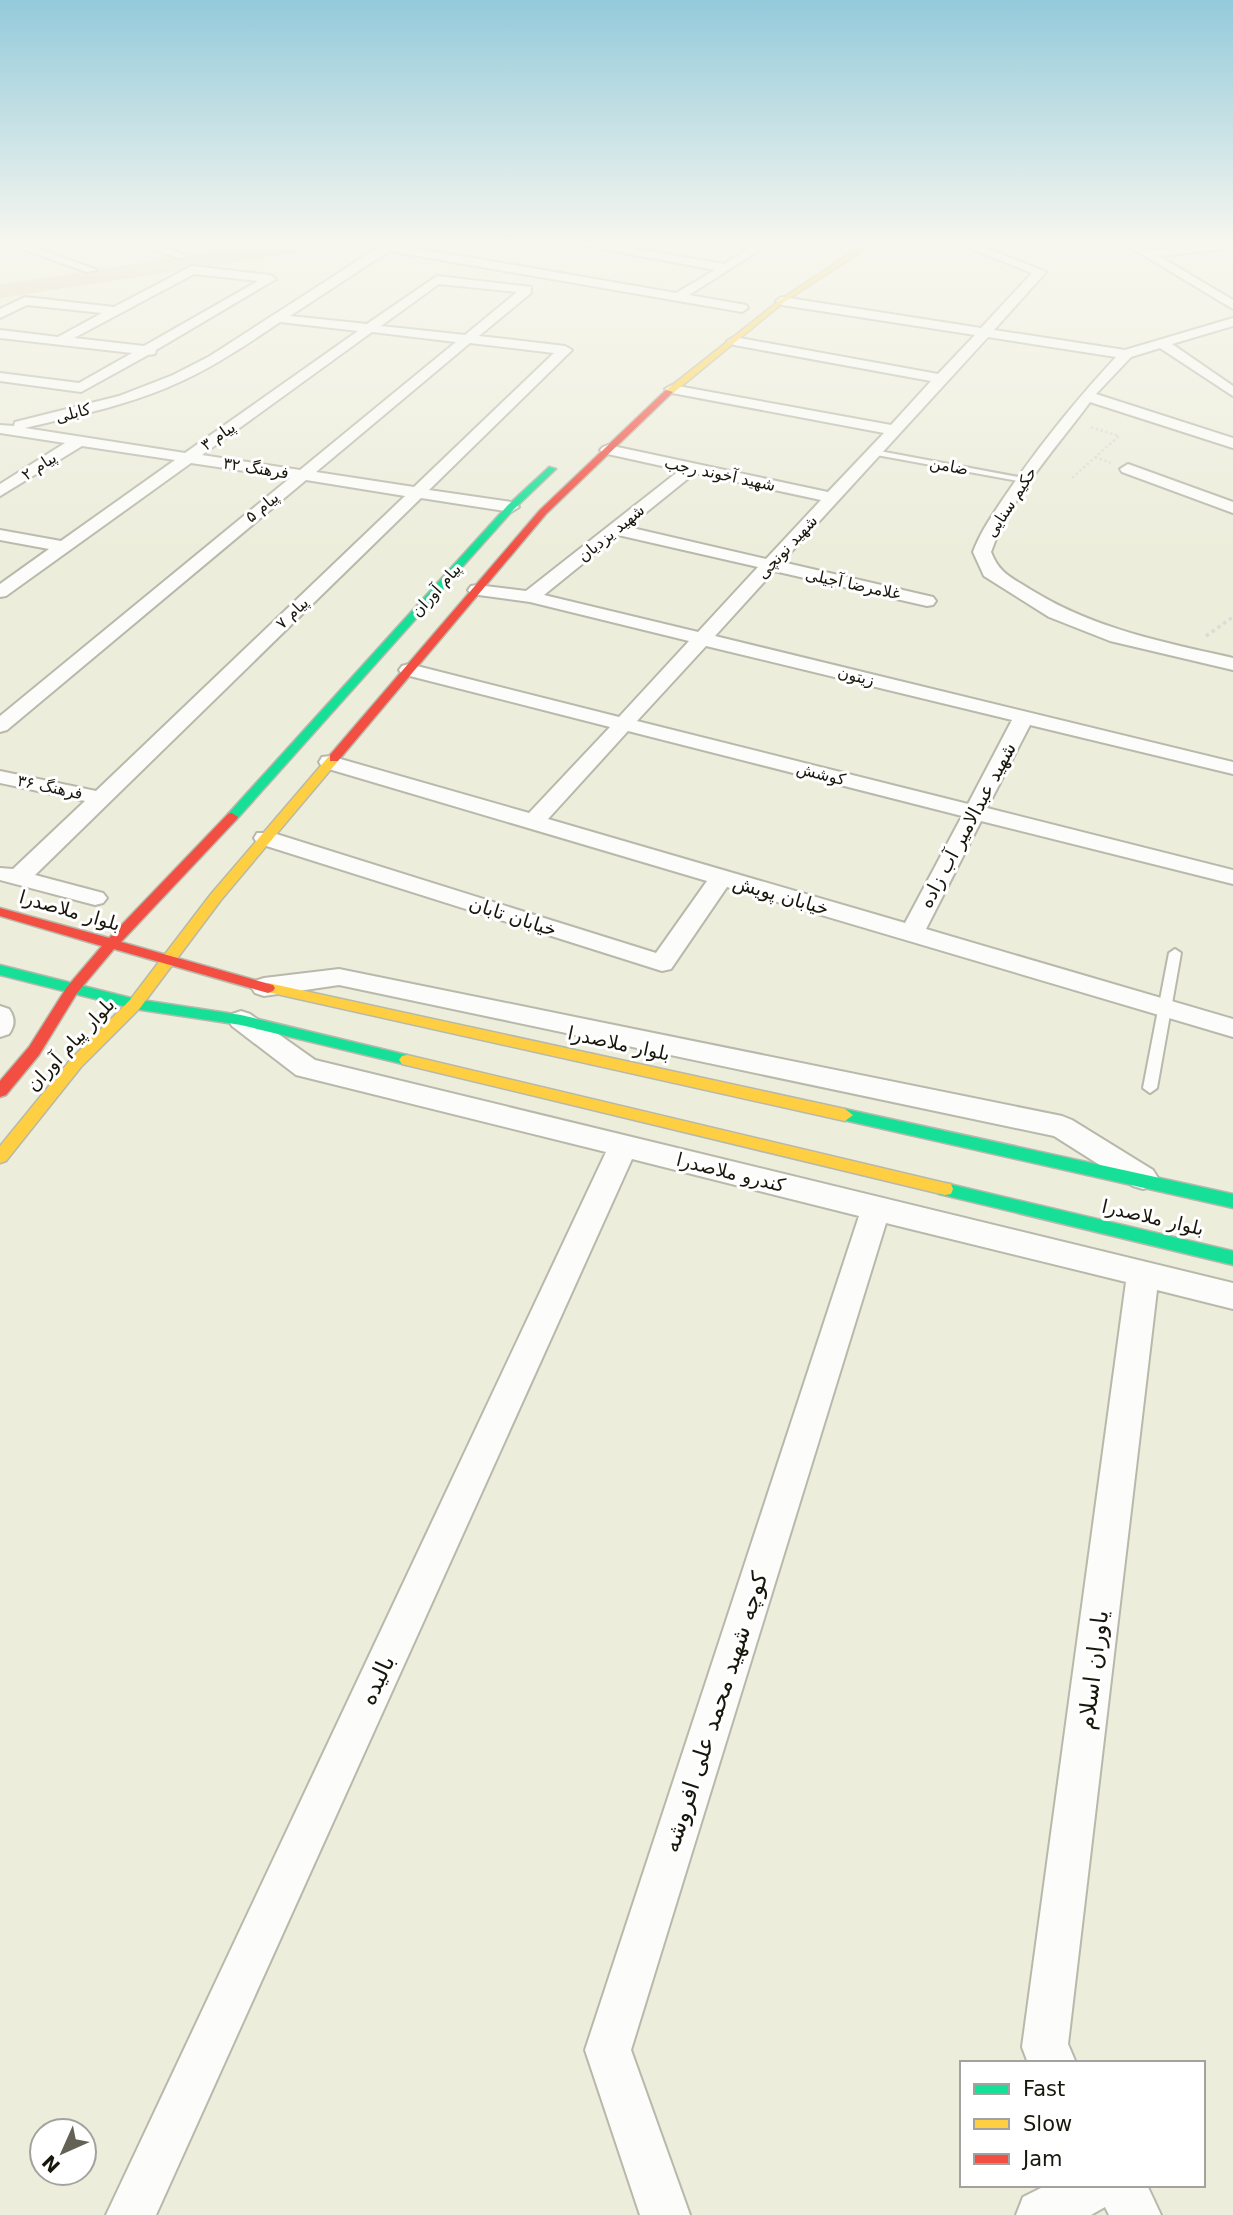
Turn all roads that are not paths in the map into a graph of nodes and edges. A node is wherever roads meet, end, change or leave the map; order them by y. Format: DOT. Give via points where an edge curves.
graph roads {
  1 [pos="90,344"];
  2 [pos="159,344"];
  3 [pos="237,344"];
  4 [pos="346,344"];
  5 [pos="460,344"];
  6 [pos="515,344"];
  7 [pos="730,344"];
  8 [pos="752,344"];
  9 [pos="973,344"];
  10 [pos="1061,344"];
  11 [pos="1157,344"];
  12 [pos="1163,344"];
  13 [pos="148,351"];
  14 [pos="1126,354"];
  15 [pos="215,359"];
  16 [pos="675,361"];
  17 [pos="702,366"];
  18 [pos="0,377"];
  19 [pos="941,379"];
  20 [pos="673,389"];
  21 [pos="1233,392"];
  22 [pos="1087,396"];
  23 [pos="0,429"];
  24 [pos="894,430"];
  25 [pos="79,441"];
  26 [pos="1233,443"];
  27 [pos="608,450"];
  28 [pos="874,452"];
  29 [pos="188,457"];
  30 [pos="561,461"];
  31 [pos="692,468"];
  32 [pos="1128,469"];
  33 [pos="301,475"];
  34 [pos="1024,480"];
  35 [pos="0,491"];
  36 [pos="417,492"];
  37 [pos="831,498"];
  38 [pos="511,507"];
  39 [pos="1233,508"];
  40 [pos="615,529"];
  41 [pos="0,535"];
  42 [pos="63,547"];
  43 [pos="769,566"];
  44 [pos="477,590"];
  45 [pos="0,592"];
  46 [pos="530,597"];
  47 [pos="927,601"];
  48 [pos="702,639"];
  49 [pos="1233,664"];
  50 [pos="409,670"];
  51 [pos="1024,717"];
  52 [pos="624,724"];
  53 [pos="0,726"];
  54 [pos="330,762"];
  55 [pos="1233,768"];
  56 [pos="0,777"];
  57 [pos="100,797"];
  58 [pos="974,812"];
  59 [pos="533,822"];
  60 [pos="265,838"];
  61 [pos="9,875"];
  62 [pos="1233,877"];
  63 [pos="721,878"];
  64 [pos="168,887"];
  65 [pos="216,897"];
  66 [pos="95,898"];
  67 [pos="0,912"];
  68 [pos="38,921"];
  69 [pos="911,934"];
  70 [pos="32,939"];
  71 [pos="111,944"];
  72 [pos="1175,953"];
  73 [pos="171,959"];
  74 [pos="0,970"];
  75 [pos="264,987"];
  76 [pos="72,990"];
  77 [pos="135,1004"];
  78 [pos="236,1007"];
  79 [pos="1164,1009"];
  80 [pos="0,1014"];
  81 [pos="0,1028"];
  82 [pos="1233,1028"];
  83 [pos="34,1051"];
  84 [pos="68,1053"];
  85 [pos="1150,1088"];
  86 [pos="0,1091"];
  87 [pos="623,1146"];
  88 [pos="0,1157"];
  89 [pos="1145,1180"];
  90 [pos="1233,1201"];
  91 [pos="876,1208"];
  92 [pos="1233,1258"];
  93 [pos="1143,1274"];
  94 [pos="1233,1296"];
  95 [pos="1052,2061"];
  96 [pos="1093,2187"];
  97 [pos="1121,2187"];
  98 [pos="131,2215"];
  99 [pos="665,2215"];
  100 [pos="1041,2215"];
  101 [pos="1136,2215"];
  1 -- 13 [label="street"];
  2 -- 13 [label="street"];
  3 -- 15 [label="street, کابلی"];
  4 -- 29 [label="street, پیام ۳"];
  5 -- 33 [label="street, پیام ۵"];
  6 -- 36 [label="street, پیام ۷" via="565,350"];
  7 -- 17 [label="main road, پیام آوران"];
  8 -- 19 [label="street"];
  9 -- 19 [label="street, شهید نونچی"];
  10 -- 14 [label="street"];
  11 -- 14 [label="street, حکیم سنایی"];
  12 -- 21 [label="street"];
  13 -- 15 [label="street"];
  13 -- 18 [label="street" via="81,388"];
  14 -- 22 [label="street, حکیم سنایی"];
  15 -- 23 [label="street, کابلی" via="124,399"];
  16 -- 17 [label="main road"];
  17 -- 20 [label="main road, پیام آوران"];
  19 -- 24 [label="street, شهید نونچی"];
  20 -- 24 [label="street"];
  20 -- 27 [label="main road, پیام آوران"];
  22 -- 26 [label="street"];
  22 -- 34 [label="street, حکیم سنایی"];
  23 -- 25 [label="street, فرهنگ ۳۲"];
  24 -- 28 [label="street, شهید نونچی"];
  25 -- 29 [label="street, فرهنگ ۳۲"];
  25 -- 35 [label="street, پیام ۲"];
  27 -- 31 [label="street, شهید آخوند رجب"];
  27 -- 44 [label="main road, پیام آوران" via="543,512"];
  28 -- 34 [label="lane, ضامن"];
  28 -- 37 [label="street, شهید نونچی"];
  29 -- 33 [label="street, فرهنگ ۳۲"];
  29 -- 42 [label="street, پیام ۳"];
  30 -- 38 [label="main road, پیام آوران"];
  31 -- 37 [label="street, شهید آخوند رجب"];
  31 -- 40 [label="street, شهید یزدیان"];
  32 -- 39 [label="street"];
  33 -- 36 [label="street, فرهنگ ۳۲"];
  33 -- 53 [label="street, پیام ۵"];
  34 -- 49 [label="street, حکیم سنایی" via="988,535 982,552 990,572 1056,613 1117,637"];
  36 -- 38 [label="street, فرهنگ ۳۲"];
  36 -- 57 [label="street, پیام ۷"];
  37 -- 43 [label="street, شهید نونچی"];
  38 -- 64 [label="main road, پیام آوران"];
  40 -- 43 [label="street, غلامرضا آجیلی"];
  40 -- 46 [label="street, شهید یزدیان"];
  41 -- 42 [label="street"];
  42 -- 45 [label="street, پیام ۳"];
  43 -- 47 [label="street, غلامرضا آجیلی"];
  43 -- 48 [label="street, شهید نونچی"];
  44 -- 46 [label="street, زیتون"];
  44 -- 50 [label="main road, پیام آوران"];
  46 -- 48 [label="street, زیتون"];
  48 -- 51 [label="street, زیتون"];
  48 -- 52 [label="street, شهید نونچی"];
  50 -- 52 [label="street, کوشش"];
  50 -- 54 [label="main road, پیام آوران"];
  51 -- 55 [label="street, زیتون"];
  51 -- 58 [label="street, شهید عبدالامیر آب زاده"];
  52 -- 58 [label="street, کوشش"];
  52 -- 59 [label="street, شهید نونچی"];
  54 -- 59 [label="street, خیابان پویش"];
  54 -- 60 [label="main road, پیام آوران"];
  56 -- 57 [label="street, فرهنگ ۳۶"];
  57 -- 61 [label="street, پیام ۷"];
  58 -- 62 [label="street, کوشش"];
  58 -- 69 [label="street, شهید عبدالامیر آب زاده"];
  59 -- 63 [label="street, خیابان پویش"];
  60 -- 63 [label="street, خیابان تابان" via="662,963"];
  60 -- 65 [label="main road, پیام آوران"];
  61 -- 66 [label="street"];
  63 -- 69 [label="street, خیابان پویش"];
  64 -- 65 [label="main road" via="171,897 187,903"];
  64 -- 71 [label="main road, پیام آوران"];
  65 -- 73 [label="main road, پیام آوران"];
  67 -- 68 [label="main road, بلوار ملاصدرا"];
  68 -- 70 [label="main road"];
  68 -- 71 [label="main road, بلوار ملاصدرا"];
  69 -- 79 [label="street, خیابان پویش"];
  71 -- 73 [label="main road, بلوار ملاصدرا"];
  71 -- 76 [label="main road, پیام آوران"];
  72 -- 79 [label="lane"];
  73 -- 75 [label="main road, بلوار ملاصدرا"];
  73 -- 77 [label="main road, بلوار پیام آوران"];
  74 -- 76 [label="main road, بلوار ملاصدرا"];
  75 -- 78 [label="main road" via="249,989"];
  75 -- 89 [label="street" via="339,977 1062,1127"];
  76 -- 77 [label="main road, بلوار ملاصدرا"];
  76 -- 83 [label="main road, بلوار پیام آوران"];
  77 -- 78 [label="main road, بلوار ملاصدرا"];
  77 -- 84 [label="main road, بلوار پیام آوران"];
  78 -- 87 [label="street, کندرو ملاصدرا" via="306,1068"];
  78 -- 92 [label="main road, بلوار ملاصدرا"];
  79 -- 82 [label="street, خیابان پویش"];
  79 -- 85 [label="lane"];
  80 -- 81 [label="street"];
  83 -- 84 [label="main road"];
  83 -- 86 [label="main road, بلوار پیام آوران"];
  84 -- 88 [label="main road, بلوار پیام آوران"];
  87 -- 91 [label="street, کندرو ملاصدرا"];
  87 -- 98 [label="street, بالیده"];
  89 -- 90 [label="main road, بلوار ملاصدرا"];
  91 -- 93 [label="street, کندرو ملاصدرا"];
  91 -- 99 [label="street, کوچه شهید محمد علی افروشه" via="608,2050"];
  93 -- 94 [label="street, کندرو ملاصدرا"];
  93 -- 95 [label="street, یاوران اسلام" via="1045,2047"];
  96 -- 100 [label="street"];
  97 -- 101 [label="street"];
}
